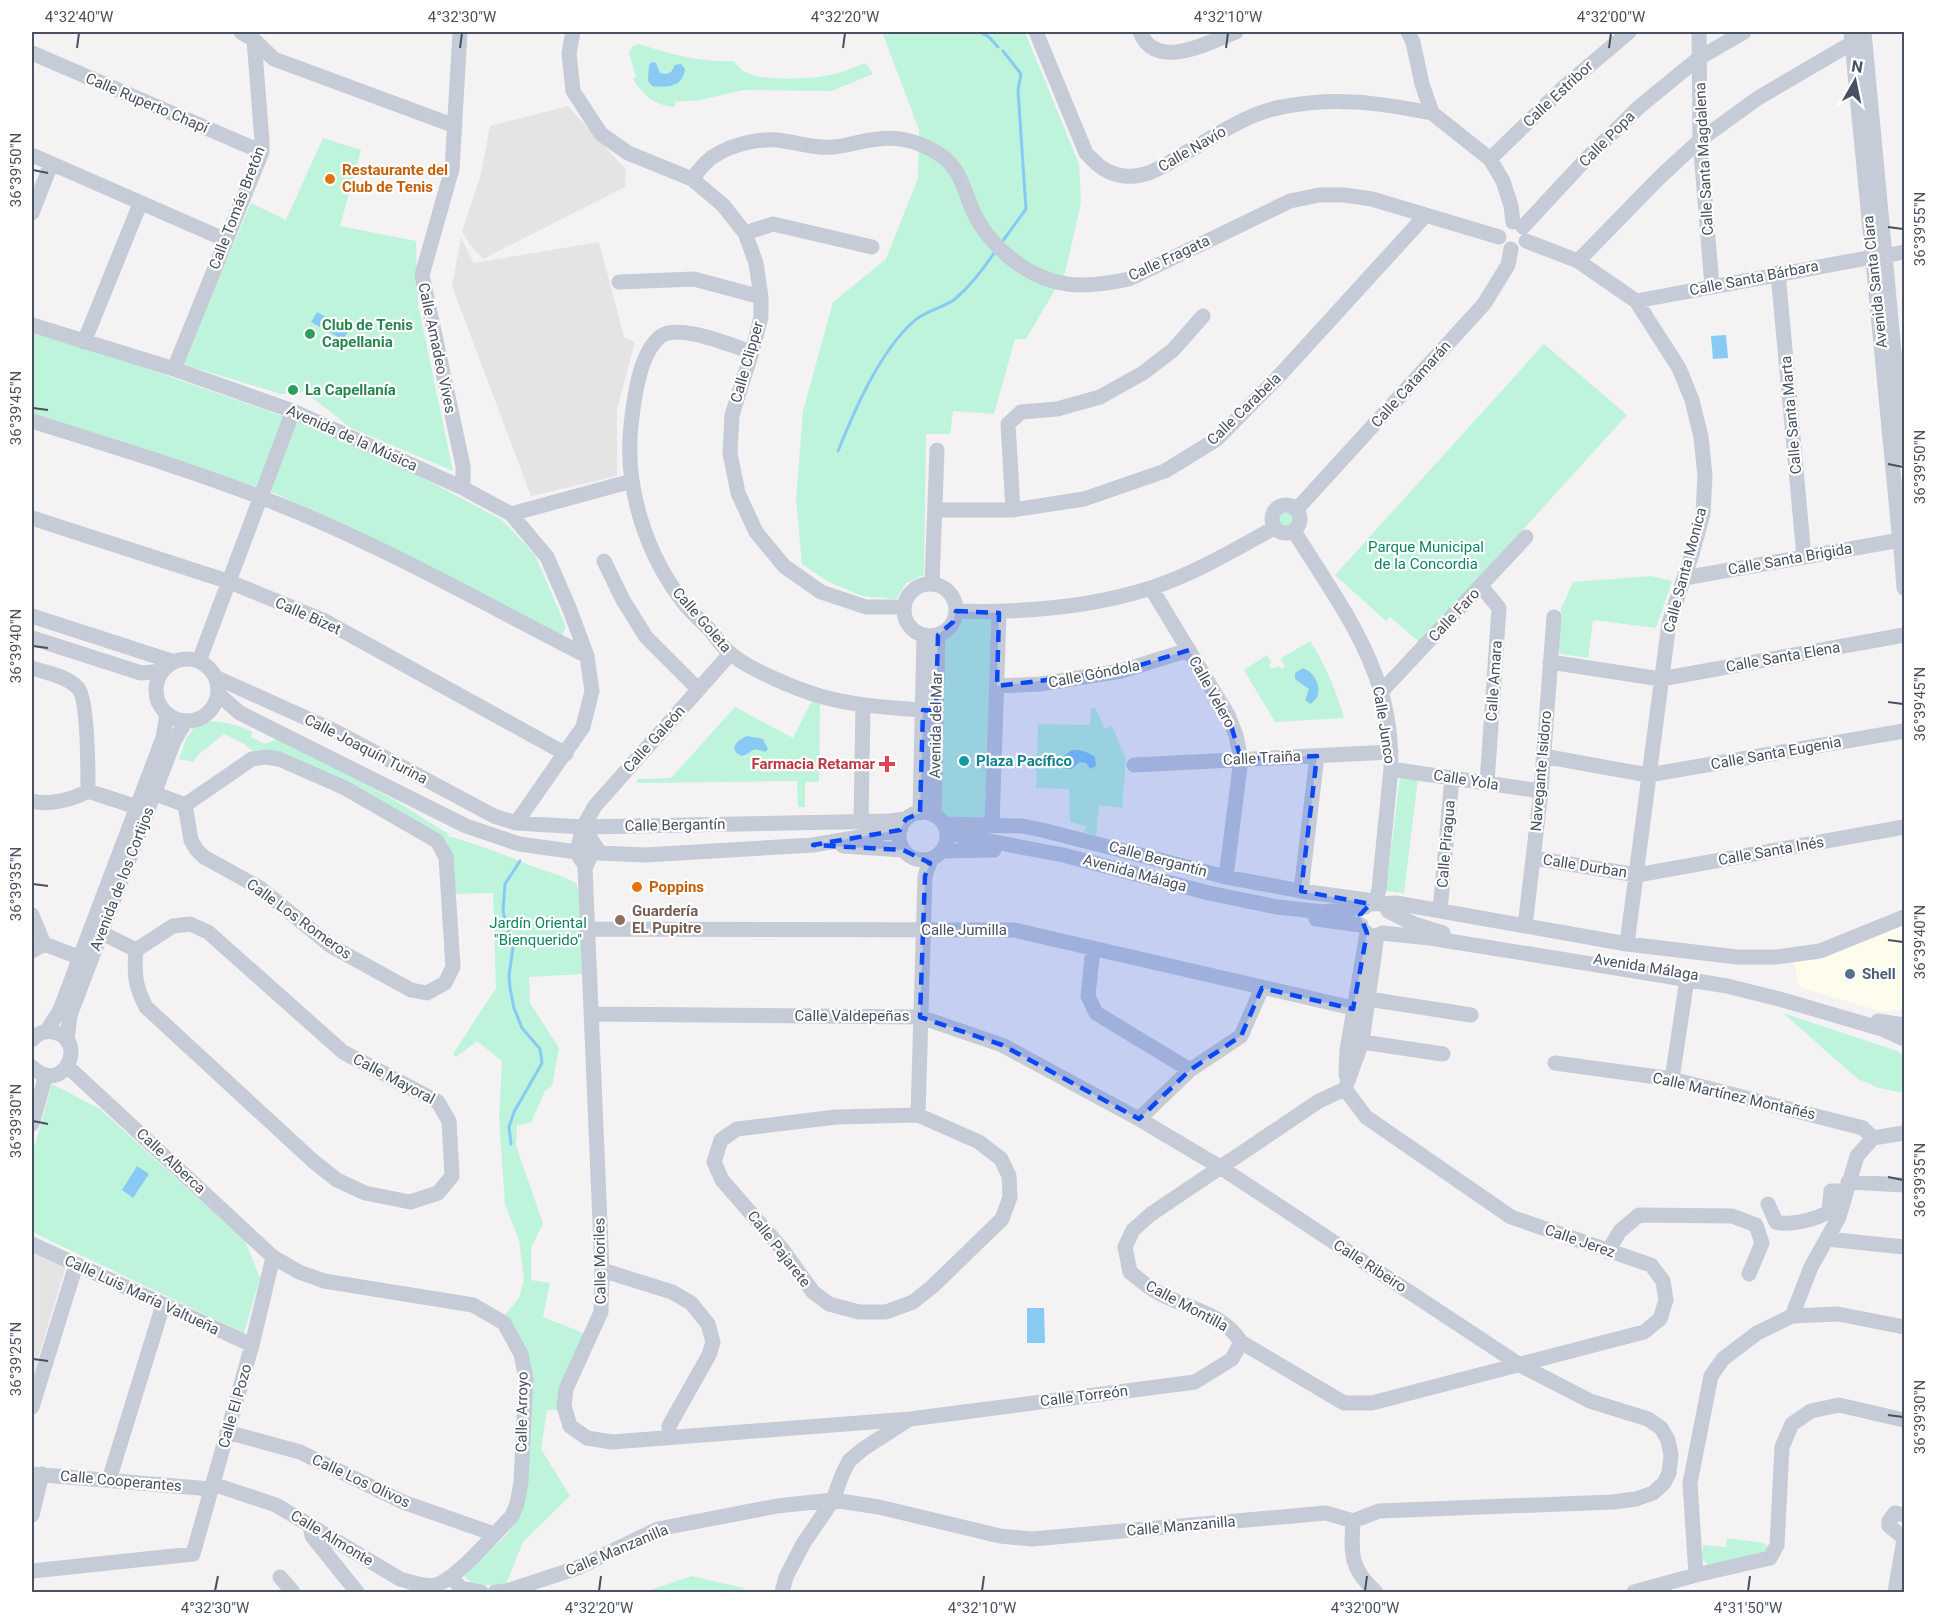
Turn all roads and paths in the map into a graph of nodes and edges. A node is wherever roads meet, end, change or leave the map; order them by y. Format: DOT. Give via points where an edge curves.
graph roads {
  1 [pos="241,32"];
  2 [pos="460,32"];
  3 [pos="573,32"];
  4 [pos="1036,32"];
  5 [pos="1140,32"];
  6 [pos="1236,32"];
  7 [pos="1408,32"];
  8 [pos="1629,32"];
  9 [pos="1699,32"];
  10 [pos="1744,32"];
  11 [pos="1860,34"];
  12 [pos="260,36"];
  13 [pos="32,54"];
  14 [pos="1699,58"];
  15 [pos="1432,112"];
  16 [pos="455,126"];
  17 [pos="1700,140"];
  18 [pos="262,152"];
  19 [pos="32,156"];
  20 [pos="1490,159"];
  21 [pos="51,164"];
  22 [pos="692,179"];
  23 [pos="140,204"];
  24 [pos="32,213"];
  25 [pos="1425,216"];
  26 [pos="1520,230"];
  27 [pos="745,233"];
  28 [pos="1499,237"];
  29 [pos="226,240"];
  30 [pos="872,247"];
  31 [pos="1511,249"];
  32 [pos="1905,252"];
  33 [pos="1879,256"];
  34 [pos="1578,261"];
  35 [pos="1778,273"];
  36 [pos="619,282"];
  37 [pos="1712,286"];
  38 [pos="761,297"];
  39 [pos="1636,301"];
  40 [pos="1203,316"];
  41 [pos="32,325"];
  42 [pos="84,342"];
  43 [pos="752,352"];
  44 [pos="174,369"];
  45 [pos="293,411"];
  46 [pos="32,421"];
  47 [pos="937,450"];
  48 [pos="1905,458"];
  49 [pos="632,481"];
  50 [pos="463,488"];
  51 [pos="261,497"];
  52 [pos="935,510"];
  53 [pos="1013,510"];
  54 [pos="1296,510"];
  55 [pos="511,514"];
  56 [pos="32,518"];
  57 [pos="1274,528"];
  58 [pos="1294,531"];
  59 [pos="1526,537"];
  60 [pos="1901,540"];
  61 [pos="1804,557"];
  62 [pos="604,561"];
  63 [pos="1684,578"];
  64 [pos="230,582"];
  65 [pos="932,583"];
  66 [pos="1481,586"];
  67 [pos="1151,588"];
  68 [pos="1905,588"];
  69 [pos="903,607"];
  70 [pos="956,611"];
  71 [pos="999,613"];
  72 [pos="32,616"];
  73 [pos="1554,617"];
  74 [pos="931,635"];
  75 [pos="1905,635"];
  76 [pos="32,638"];
  77 [pos="1189,650"];
  78 [pos="730,654"];
  79 [pos="587,656"];
  80 [pos="199,661"];
  81 [pos="1550,662"];
  82 [pos="168,666"];
  83 [pos="32,668"];
  84 [pos="141,673"];
  85 [pos="215,677"];
  86 [pos="1661,679"];
  87 [pos="997,686"];
  88 [pos="698,689"];
  89 [pos="1381,692"];
  90 [pos="156,693"];
  91 [pos="218,694"];
  92 [pos="863,706"];
  93 [pos="929,711"];
  94 [pos="209,712"];
  95 [pos="240,713"];
  96 [pos="167,714"];
  97 [pos="186,721"];
  98 [pos="1905,731"];
  99 [pos="1391,752"];
  100 [pos="566,754"];
  101 [pos="1317,756"];
  102 [pos="1543,756"];
  103 [pos="1241,759"];
  104 [pos="1134,765"];
  105 [pos="1391,769"];
  106 [pos="1648,775"];
  107 [pos="1452,777"];
  108 [pos="1487,783"];
  109 [pos="88,790"];
  110 [pos="149,791"];
  111 [pos="1541,791"];
  112 [pos="32,801"];
  113 [pos="185,805"];
  114 [pos="137,807"];
  115 [pos="861,822"];
  116 [pos="925,822"];
  117 [pos="516,823"];
  118 [pos="992,825"];
  119 [pos="583,827"];
  120 [pos="1905,827"];
  121 [pos="813,845"];
  122 [pos="903,850"];
  123 [pos="590,852"];
  124 [pos="931,856"];
  125 [pos="1533,858"];
  126 [pos="1636,875"];
  127 [pos="1226,877"];
  128 [pos="1300,891"];
  129 [pos="1376,906"];
  130 [pos="1440,910"];
  131 [pos="32,915"];
  132 [pos="1317,915"];
  133 [pos="1905,917"];
  134 [pos="1525,926"];
  135 [pos="588,929"];
  136 [pos="97,930"];
  137 [pos="923,930"];
  138 [pos="1372,931"];
  139 [pos="1627,944"];
  140 [pos="38,947"];
  141 [pos="1093,948"];
  142 [pos="136,950"];
  143 [pos="85,960"];
  144 [pos="1687,979"];
  145 [pos="1262,988"];
  146 [pos="1362,1006"];
  147 [pos="591,1014"];
  148 [pos="1471,1015"];
  149 [pos="920,1017"];
  150 [pos="1905,1024"];
  151 [pos="46,1032"];
  152 [pos="1905,1039"];
  153 [pos="32,1040"];
  154 [pos="67,1041"];
  155 [pos="1362,1042"];
  156 [pos="1443,1054"];
  157 [pos="1555,1063"];
  158 [pos="67,1066"];
  159 [pos="1190,1070"];
  160 [pos="38,1071"];
  161 [pos="1672,1079"];
  162 [pos="32,1089"];
  163 [pos="1345,1089"];
  164 [pos="918,1115"];
  165 [pos="1139,1119"];
  166 [pos="32,1124"];
  167 [pos="1905,1133"];
  168 [pos="1873,1138"];
  169 [pos="1220,1167"];
  170 [pos="1905,1185"];
  171 [pos="1847,1187"];
  172 [pos="1768,1204"];
  173 [pos="1827,1239"];
  174 [pos="32,1244"];
  175 [pos="1905,1247"];
  176 [pos="1608,1251"];
  177 [pos="273,1257"];
  178 [pos="76,1264"];
  179 [pos="602,1270"];
  180 [pos="1749,1274"];
  181 [pos="163,1305"];
  182 [pos="1792,1316"];
  183 [pos="1905,1327"];
  184 [pos="1241,1342"];
  185 [pos="252,1345"];
  186 [pos="1520,1365"];
  187 [pos="32,1407"];
  188 [pos="910,1419"];
  189 [pos="1905,1420"];
  190 [pos="227,1432"];
  191 [pos="670,1437"];
  192 [pos="37,1474"];
  193 [pos="110,1480"];
  194 [pos="212,1487"];
  195 [pos="833,1500"];
  196 [pos="32,1515"];
  197 [pos="1905,1515"];
  198 [pos="1353,1521"];
  199 [pos="310,1525"];
  200 [pos="494,1534"];
  201 [pos="1904,1539"];
  202 [pos="32,1570"];
  203 [pos="1696,1575"];
  204 [pos="280,1577"];
  205 [pos="450,1577"];
  206 [pos="293,1593"];
  207 [pos="357,1593"];
  208 [pos="481,1593"];
  209 [pos="495,1593"];
  210 [pos="782,1593"];
  211 [pos="1376,1593"];
  212 [pos="1634,1593"];
  213 [pos="1895,1593"];
  1 -- 12 [label="street"];
  2 -- 16 [label="street, Calle Amadeo Vives"];
  3 -- 22 [label="street, Calle Clipper" via="569,52 573,91 602,134 628,153"];
  4 -- 15 [label="street, Calle Navío" via="1086,153 1101,169 1124,176 1150,173 1240,122 1280,107 1327,101 1378,102"];
  5 -- 6 [label="street" via="1144,40 1160,51 1175,53"];
  7 -- 15 [label="street"];
  8 -- 20 [label="street, Calle Estribor" via="1565,86"];
  9 -- 14 [label="street, Calle Santa Magdalena"];
  10 -- 14 [label="street, Calle Popa"];
  11 -- 17 [label="street"];
  11 -- 33 [label="street, Avenida Santa Clara"];
  12 -- 16 [label="street" via="274,58"];
  12 -- 18 [label="street, Calle Tomás Bretón"];
  13 -- 18 [label="street, Calle Ruperto Chapí"];
  14 -- 17 [label="street, Calle Santa Magdalena"];
  14 -- 26 [label="street, Calle Popa" via="1632,114"];
  15 -- 20 [label="street"];
  16 -- 50 [label="street, Calle Amadeo Vives" via="452,169 422,275 463,466"];
  17 -- 34 [label="street"];
  17 -- 37 [label="street, Calle Santa Magdalena"];
  18 -- 29 [label="street, Calle Tomás Bretón"];
  19 -- 21 [label="street"];
  20 -- 26 [label="street" via="1503,181"];
  21 -- 23 [label="street"];
  21 -- 24 [label="street"];
  22 -- 25 [label="street, Calle Fragata" via="712,157 756,140 814,147 898,138 925,144 945,158 961,177 972,210 998,248 1038,276 1076,285 1129,279 1290,201 1319,195 1372,199"];
  22 -- 27 [label="street, Calle Clipper" via="723,205"];
  23 -- 29 [label="street"];
  23 -- 42 [label="street"];
  25 -- 28 [label="street, Calle Fragata"];
  25 -- 53 [label="street, Calle Carabela" via="1216,439 1165,471 1084,499"];
  26 -- 28 [label="street, Calle Popa" via="1502,226"];
  26 -- 31 [label="street" via="1518,249"];
  26 -- 34 [label="street, Calle Santa Monica"];
  27 -- 30 [label="street" via="773,224"];
  27 -- 38 [label="street, Calle Clipper" via="756,263"];
  28 -- 31 [label="street"];
  29 -- 44 [label="street, Calle Tomás Bretón"];
  31 -- 54 [label="street, Calle Catamarán" via="1508,266 1484,304"];
  32 -- 33 [label="street, Calle Santa Bárbara"];
  33 -- 35 [label="street, Calle Santa Bárbara"];
  33 -- 48 [label="street, Avenida Santa Clara"];
  33 -- 60 [label="street, Avenida Santa Clara"];
  34 -- 39 [label="street, Calle Santa Monica"];
  35 -- 37 [label="street, Calle Santa Bárbara"];
  35 -- 61 [label="street, Calle Santa Marta"];
  36 -- 38 [label="street" via="694,279"];
  37 -- 39 [label="street, Calle Santa Bárbara"];
  38 -- 43 [label="street, Calle Clipper"];
  39 -- 63 [label="street, Calle Santa Monica" via="1680,368 1701,437 1705,476 1702,514"];
  40 -- 53 [label="street" via="1173,350 1100,398 1057,409 1022,412 1008,424"];
  41 -- 42 [label="street, Avenida de la Música"];
  42 -- 44 [label="street, Avenida de la Música"];
  43 -- 49 [label="street, Calle Goleta" via="680,331 662,336 648,351 635,390 630,437"];
  43 -- 69 [label="street, Calle Clipper" via="732,415 730,453 738,493 756,532 784,566 821,592 866,608"];
  44 -- 45 [label="street, Avenida de la Música"];
  45 -- 50 [label="street, Avenida de la Música"];
  45 -- 51 [label="street"];
  46 -- 51 [label="street"];
  47 -- 52 [label="street"];
  49 -- 55 [label="street"];
  49 -- 78 [label="street, Calle Goleta" via="644,530 662,570 684,603"];
  50 -- 55 [label="street, Avenida de la Música"];
  51 -- 64 [label="street"];
  51 -- 79 [label="street" via="378,548"];
  52 -- 53 [label="street, Calle Carabela"];
  52 -- 65 [label="street"];
  54 -- 57 [label="street" via="1285,505 1277,508 1272,515"];
  54 -- 58 [label="street" via="1300,519"];
  55 -- 79 [label="street, Avenida de la Música" via="548,557"];
  56 -- 64 [label="street, Calle Bizet"];
  57 -- 58 [label="street" via="1286,534"];
  57 -- 67 [label="street" via="1218,560"];
  58 -- 89 [label="street, Calle Junco" via="1357,632"];
  59 -- 66 [label="street, Calle Faro"];
  60 -- 61 [label="street, Calle Santa Brigida"];
  60 -- 68 [label="street, Avenida Santa Clara"];
  61 -- 63 [label="street, Calle Santa Brigida"];
  62 -- 88 [label="street" via="646,637"];
  63 -- 86 [label="street, Calle Santa Monica" via="1669,623"];
  64 -- 80 [label="street"];
  64 -- 100 [label="street, Calle Bizet" via="325,621"];
  65 -- 69 [label="street" via="912,590"];
  65 -- 70 [label="street" via="943,586 952,595"];
  66 -- 89 [label="street, Calle Faro"];
  66 -- 108 [label="street, Calle Amara" via="1499,608"];
  67 -- 71 [label="street" via="1075,606"];
  67 -- 77 [label="street, Calle Velero"];
  69 -- 74 [label="street" via="908,625 915,632"];
  70 -- 71 [label="street"];
  70 -- 74 [label="street" via="946,630"];
  71 -- 87 [label="street"];
  72 -- 82 [label="street"];
  73 -- 81 [label="street, Navegante Isidoro"];
  74 -- 93 [label="street, Avenida del Mar"];
  75 -- 86 [label="street, Calle Santa Elena"];
  76 -- 84 [label="street"];
  77 -- 87 [label="street, Calle Góndola" via="1121,671 1041,684"];
  77 -- 103 [label="street, Calle Velero" via="1228,715"];
  78 -- 88 [label="street, Calle Galeón"];
  78 -- 92 [label="street, Calle Goleta" via="772,677 820,696"];
  79 -- 100 [label="street, Avenida de la Música" via="592,691 583,727"];
  80 -- 82 [label="street" via="190,659"];
  80 -- 85 [label="street"];
  81 -- 86 [label="street, Calle Santa Elena"];
  81 -- 102 [label="street, Navegante Isidoro"];
  82 -- 84 [label="street"];
  82 -- 90 [label="street" via="157,682"];
  83 -- 109 [label="street" via="67,680 80,690"];
  84 -- 90 [label="street"];
  85 -- 91 [label="street"];
  85 -- 117 [label="street, Calle Joaquín Turina" via="335,732 494,816"];
  86 -- 106 [label="street, Calle Santa Monica"];
  87 -- 118 [label="street"];
  88 -- 119 [label="street, Calle Galeón" via="595,806"];
  89 -- 99 [label="street, Calle Junco"];
  90 -- 96 [label="street"];
  91 -- 94 [label="street"];
  91 -- 95 [label="street"];
  92 -- 93 [label="street, Calle Goleta"];
  92 -- 115 [label="street"];
  93 -- 116 [label="street, Avenida del Mar"];
  94 -- 95 [label="street"];
  94 -- 97 [label="street"];
  95 -- 123 [label="street" via="466,826 512,843"];
  96 -- 97 [label="street"];
  96 -- 110 [label="street, Avenida de los Cortijos"];
  97 -- 110 [label="street, Avenida de los Cortijos"];
  98 -- 106 [label="street, Calle Santa Eugenia"];
  99 -- 101 [label="street, Calle Traiña"];
  99 -- 105 [label="street, Calle Junco"];
  100 -- 117 [label="street, Avenida de la Música"];
  101 -- 103 [label="street, Calle Traiña"];
  101 -- 128 [label="street"];
  102 -- 106 [label="street, Calle Santa Eugenia"];
  102 -- 111 [label="street, Navegante Isidoro"];
  103 -- 104 [label="street, Calle Traiña"];
  103 -- 127 [label="street, Calle Velero"];
  105 -- 107 [label="street, Calle Yola"];
  105 -- 129 [label="street, Calle Junco"];
  106 -- 126 [label="street, Calle Santa Monica"];
  107 -- 108 [label="street, Calle Yola"];
  107 -- 130 [label="street, Calle Piragua"];
  108 -- 111 [label="street, Calle Yola"];
  109 -- 112 [label="street" via="76,797"];
  109 -- 114 [label="street"];
  110 -- 113 [label="street"];
  110 -- 114 [label="street, Avenida de los Cortijos"];
  110 -- 136 [label="street, Avenida de los Cortijos"];
  111 -- 125 [label="street, Navegante Isidoro"];
  113 -- 113 [label="street, Calle Los Romeros" via="195,849 260,888 331,946 411,990 427,993 445,983 453,967 446,857 436,841 345,788 266,757 252,759"];
  114 -- 136 [label="street, Avenida de los Cortijos"];
  115 -- 116 [label="street, Calle Bergantín"];
  115 -- 119 [label="street, Calle Bergantín"];
  116 -- 118 [label="street, Calle Bergantín"];
  116 -- 121 [label="street"];
  116 -- 122 [label="street" via="899,837"];
  116 -- 124 [label="street" via="945,845"];
  116 -- 132 [label="street, Avenida Málaga"];
  117 -- 119 [label="street, Calle Bergantín"];
  118 -- 127 [label="street, Calle Bergantín" via="1042,830"];
  119 -- 123 [label="street"];
  119 -- 123 [label="street, Calle Galeón"];
  120 -- 126 [label="street, Calle Santa Inés"];
  121 -- 122 [label="street"];
  121 -- 123 [label="street" via="645,855"];
  122 -- 124 [label="street" via="907,854"];
  123 -- 135 [label="street, Calle Moriles" via="585,868"];
  124 -- 132 [label="street, Avenida Málaga" via="1011,852 1046,857 1185,893"];
  124 -- 137 [label="street" via="924,876"];
  125 -- 126 [label="street, Calle Durban"];
  125 -- 134 [label="street, Navegante Isidoro"];
  126 -- 139 [label="street, Calle Santa Monica"];
  127 -- 128 [label="street, Calle Bergantín"];
  128 -- 129 [label="street, Calle Bergantín" via="1366,900"];
  129 -- 130 [label="street, Calle Bergantín" via="1396,903"];
  129 -- 132 [label="street"];
  129 -- 138 [label="street" via="1360,915"];
  129 -- 138 [label="street" via="1391,921 1386,930"];
  129 -- 150 [label="street, Avenida Málaga" via="1440,932 1714,977 1880,1022"];
  130 -- 134 [label="street, Calle Bergantín"];
  131 -- 140 [label="street"];
  132 -- 138 [label="street, Avenida Málaga"];
  133 -- 139 [label="street, Calle Bergantín" via="1820,951 1776,957 1715,955"];
  134 -- 139 [label="street, Calle Bergantín"];
  135 -- 137 [label="street, Calle Jumilla"];
  135 -- 147 [label="street, Calle Moriles"];
  136 -- 142 [label="street"];
  136 -- 143 [label="street, Avenida de los Cortijos"];
  137 -- 141 [label="street, Calle Jumilla" via="1014,930"];
  137 -- 149 [label="street"];
  138 -- 144 [label="street, Avenida Málaga"];
  138 -- 146 [label="street"];
  140 -- 143 [label="street"];
  141 -- 145 [label="street, Calle Jumilla"];
  141 -- 159 [label="street" via="1088,996 1096,1013"];
  142 -- 142 [label="street, Calle Mayoral" via="137,990 146,1007 337,1180 365,1193 410,1202 438,1193 452,1176 449,1121 438,1102 343,1052 208,932 190,924 173,926"];
  143 -- 151 [label="street, Avenida de los Cortijos"];
  143 -- 154 [label="street, Avenida de los Cortijos"];
  144 -- 152 [label="street, Avenida Málaga" via="1783,999"];
  144 -- 161 [label="street"];
  145 -- 146 [label="street, Calle Jumilla"];
  145 -- 159 [label="street" via="1242,1036"];
  146 -- 148 [label="street, Calle Jumilla"];
  146 -- 155 [label="street"];
  146 -- 163 [label="street" via="1347,1050"];
  147 -- 149 [label="street, Calle Valdepeñas"];
  147 -- 179 [label="street, Calle Moriles"];
  149 -- 164 [label="street"];
  149 -- 165 [label="street, Calle Valdepeñas" via="1002,1045"];
  151 -- 153 [label="street"];
  151 -- 154 [label="street" via="58,1033"];
  154 -- 158 [label="street, Avenida de los Cortijos" via="71,1053"];
  155 -- 156 [label="street"];
  155 -- 163 [label="street"];
  157 -- 161 [label="street, Calle Martínez Montañés"];
  158 -- 160 [label="street" via="58,1074"];
  158 -- 177 [label="street, Calle Alberca"];
  159 -- 165 [label="street"];
  160 -- 162 [label="street"];
  160 -- 166 [label="street"];
  161 -- 168 [label="street, Calle Martínez Montañés" via="1863,1128"];
  163 -- 169 [label="street, Calle Montilla" via="1318,1101"];
  163 -- 176 [label="street, Calle Jerez" via="1366,1117 1511,1217"];
  164 -- 164 [label="street, Calle Pajarete" via="836,1118 737,1129 721,1140 714,1162 722,1180 782,1249 813,1292 829,1304 859,1312 886,1312 913,1302 933,1286 1002,1219 1010,1197 1009,1176 1000,1159 979,1142"];
  165 -- 169 [label="street, Calle Valdepeñas"];
  167 -- 168 [label="street"];
  168 -- 171 [label="street" via="1857,1156"];
  169 -- 184 [label="street, Calle Montilla" via="1151,1214 1133,1230 1125,1247 1130,1272 1156,1292 1232,1328"];
  169 -- 186 [label="street, Calle Ribeiro"];
  170 -- 171 [label="street"];
  171 -- 172 [label="street" via="1831,1191 1829,1210 1824,1215 1785,1225 1776,1222"];
  171 -- 173 [label="street"];
  173 -- 175 [label="street"];
  173 -- 182 [label="street"];
  174 -- 178 [label="street, Calle Luis María Valtueña"];
  176 -- 180 [label="street" via="1620,1230 1639,1215 1732,1216 1756,1225 1762,1244"];
  176 -- 186 [label="street, Calle Jerez" via="1651,1266 1663,1281 1666,1300 1660,1319 1644,1332"];
  177 -- 185 [label="street, Calle El Pozo"];
  177 -- 200 [label="street, Calle Arroyo" via="324,1281 473,1305 504,1323 521,1353 526,1379 517,1504 512,1516"];
  178 -- 181 [label="street, Calle Luis María Valtueña"];
  178 -- 187 [label="street"];
  179 -- 191 [label="street" via="672,1292 691,1303 708,1324 713,1342 709,1355 669,1426"];
  179 -- 191 [label="street, Calle Moriles" via="601,1312 566,1389 564,1406 570,1426 587,1438 612,1442"];
  181 -- 185 [label="street, Calle Luis María Valtueña"];
  181 -- 193 [label="street"];
  182 -- 183 [label="street" via="1838,1314"];
  182 -- 203 [label="street" via="1756,1333 1723,1359 1711,1376 1690,1483"];
  184 -- 186 [label="street, Calle Montilla" via="1344,1403 1372,1403"];
  184 -- 188 [label="street, Calle Torreón" via="1232,1359 1195,1382"];
  185 -- 190 [label="street, Calle El Pozo"];
  186 -- 198 [label="street" via="1590,1401 1648,1419 1661,1428 1671,1455 1670,1473 1664,1484 1653,1494 1613,1502 1379,1511"];
  188 -- 191 [label="street, Calle Moriles"];
  188 -- 195 [label="street" via="849,1461"];
  189 -- 203 [label="street" via="1839,1405 1811,1411 1791,1424 1782,1447 1777,1545 1770,1558"];
  190 -- 194 [label="street, Calle El Pozo"];
  190 -- 200 [label="street, Calle Los Olivos" via="300,1452 403,1502"];
  192 -- 193 [label="street, Calle Cooperantes"];
  192 -- 196 [label="street"];
  193 -- 194 [label="street, Calle Cooperantes"];
  194 -- 199 [label="street, Calle Almonte" via="276,1505"];
  194 -- 202 [label="street, Calle El Pozo" via="193,1554"];
  195 -- 198 [label="street, Calle Manzanilla" via="999,1536 1032,1539 1326,1513"];
  195 -- 209 [label="street, Calle Manzanilla" via="777,1506 658,1529 577,1568"];
  195 -- 210 [label="street" via="803,1544"];
  197 -- 201 [label="street" via="1895,1513 1889,1521 1889,1526"];
  198 -- 211 [label="street" via="1354,1567"];
  199 -- 205 [label="street, Calle Almonte" via="400,1579 420,1586 435,1585"];
  199 -- 207 [label="street" via="312,1536"];
  200 -- 205 [label="street, Calle Arroyo"];
  201 -- 213 [label="street"];
  203 -- 212 [label="street"];
  204 -- 206 [label="street"];
  205 -- 208 [label="street" via="461,1588"];
}
